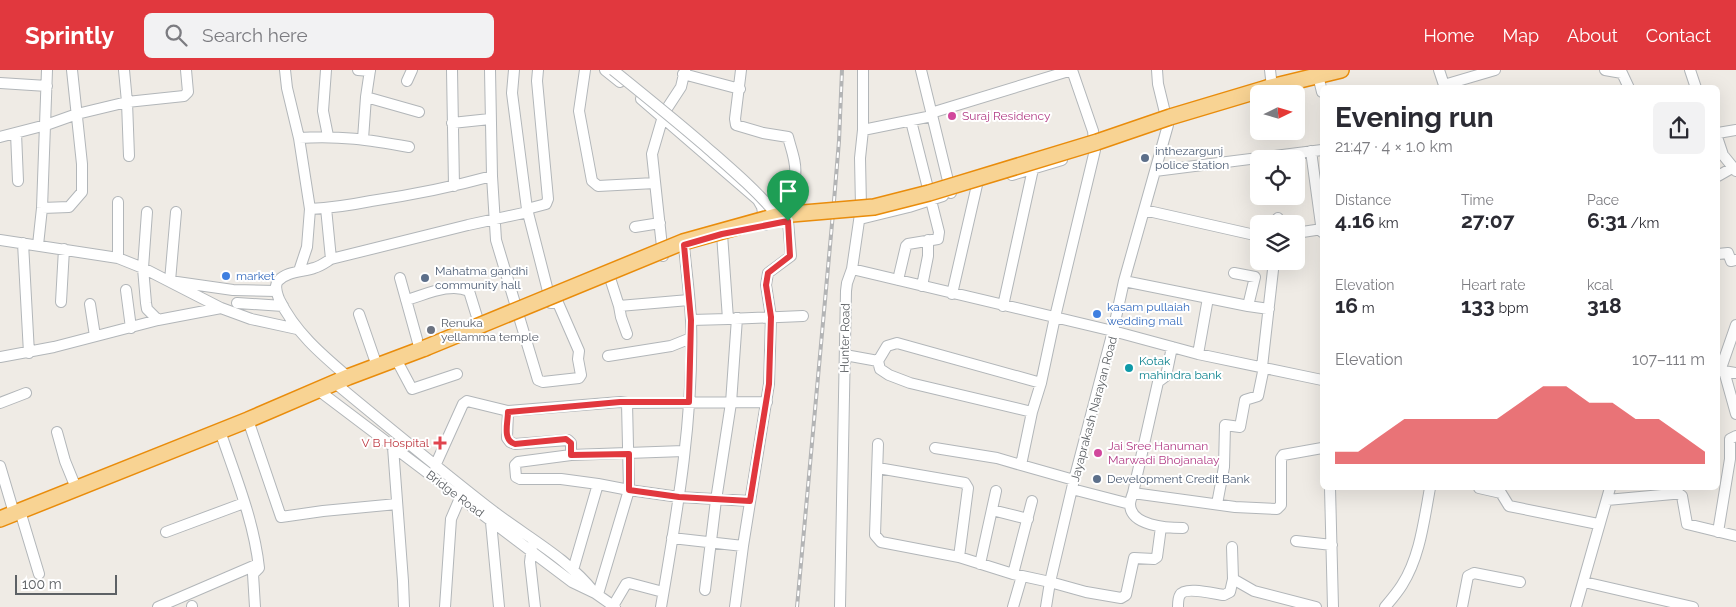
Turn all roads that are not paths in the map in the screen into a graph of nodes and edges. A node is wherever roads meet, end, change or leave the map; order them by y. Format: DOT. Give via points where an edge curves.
graph roads {
  1 [pos="48,70"];
  2 [pos="72,70"];
  3 [pos="124,70"];
  4 [pos="186,70"];
  5 [pos="285,70"];
  6 [pos="326,70"];
  7 [pos="358,70"];
  8 [pos="370,70"];
  9 [pos="412,70"];
  10 [pos="452,70"];
  11 [pos="490,70"];
  12 [pos="514,70"];
  13 [pos="538,70"];
  14 [pos="585,70"];
  15 [pos="605,70"];
  16 [pos="613,70"];
  17 [pos="741,70"];
  18 [pos="863,70"];
  19 [pos="921,70"];
  20 [pos="1072,70"];
  21 [pos="1157,70"];
  22 [pos="1270,70"];
  23 [pos="1340,70"];
  24 [pos="1439,70"];
  25 [pos="1605,70"];
  26 [pos="1690,70"];
  27 [pos="1490,71"];
  28 [pos="684,72"];
  29 [pos="1317,72"];
  30 [pos="1622,72"];
  31 [pos="407,81"];
  32 [pos="0,83"];
  33 [pos="1270,85"];
  34 [pos="1279,85"];
  35 [pos="1320,85"];
  36 [pos="1445,85"];
  37 [pos="1448,85"];
  38 [pos="1628,85"];
  39 [pos="1695,85"];
  40 [pos="48,86"];
  41 [pos="740,88"];
  42 [pos="1250,94"];
  43 [pos="366,97"];
  44 [pos="127,102"];
  45 [pos="419,112"];
  46 [pos="77,114"];
  47 [pos="931,114"];
  48 [pos="490,119"];
  49 [pos="662,119"];
  50 [pos="911,121"];
  51 [pos="452,123"];
  52 [pos="46,125"];
  53 [pos="1168,125"];
  54 [pos="863,130"];
  55 [pos="1736,130"];
  56 [pos="16,133"];
  57 [pos="1720,133"];
  58 [pos="328,136"];
  59 [pos="0,137"];
  60 [pos="299,138"];
  61 [pos="363,139"];
  62 [pos="409,147"];
  63 [pos="1095,150"];
  64 [pos="1320,150"];
  65 [pos="1311,151"];
  66 [pos="1720,154"];
  67 [pos="129,156"];
  68 [pos="1033,169"];
  69 [pos="1734,169"];
  70 [pos="1155,171"];
  71 [pos="1720,175"];
  72 [pos="492,176"];
  73 [pos="18,181"];
  74 [pos="655,183"];
  75 [pos="977,185"];
  76 [pos="454,186"];
  77 [pos="951,194"];
  78 [pos="931,200"];
  79 [pos="118,202"];
  80 [pos="42,208"];
  81 [pos="326,208"];
  82 [pos="310,209"];
  83 [pos="527,210"];
  84 [pos="1144,210"];
  85 [pos="147,212"];
  86 [pos="176,212"];
  87 [pos="1320,216"];
  88 [pos="782,218"];
  89 [pos="860,218"];
  90 [pos="494,220"];
  91 [pos="660,223"];
  92 [pos="765,226"];
  93 [pos="635,227"];
  94 [pos="1320,230"];
  95 [pos="1305,232"];
  96 [pos="722,234"];
  97 [pos="1250,234"];
  98 [pos="0,240"];
  99 [pos="928,240"];
  100 [pos="24,243"];
  101 [pos="38,245"];
  102 [pos="684,245"];
  103 [pos="64,249"];
  104 [pos="1720,254"];
  105 [pos="663,257"];
  106 [pos="118,258"];
  107 [pos="331,259"];
  108 [pos="1736,260"];
  109 [pos="143,268"];
  110 [pos="852,269"];
  111 [pos="1273,270"];
  112 [pos="299,271"];
  113 [pos="1234,273"];
  114 [pos="400,278"];
  115 [pos="610,278"];
  116 [pos="898,280"];
  117 [pos="170,281"];
  118 [pos="1124,281"];
  119 [pos="922,286"];
  120 [pos="126,290"];
  121 [pos="276,291"];
  122 [pos="952,294"];
  123 [pos="1208,298"];
  124 [pos="406,300"];
  125 [pos="689,300"];
  126 [pos="61,302"];
  127 [pos="551,302"];
  128 [pos="237,303"];
  129 [pos="90,304"];
  130 [pos="283,306"];
  131 [pos="620,306"];
  132 [pos="1002,306"];
  133 [pos="1248,306"];
  134 [pos="221,308"];
  135 [pos="1269,309"];
  136 [pos="359,314"];
  137 [pos="519,316"];
  138 [pos="803,316"];
  139 [pos="771,317"];
  140 [pos="1054,317"];
  141 [pos="733,318"];
  142 [pos="158,320"];
  143 [pos="691,320"];
  144 [pos="1736,325"];
  145 [pos="131,328"];
  146 [pos="297,329"];
  147 [pos="481,331"];
  148 [pos="1113,331"];
  149 [pos="627,334"];
  150 [pos="95,336"];
  151 [pos="691,338"];
  152 [pos="1172,347"];
  153 [pos="412,352"];
  154 [pos="29,353"];
  155 [pos="1198,354"];
  156 [pos="845,355"];
  157 [pos="608,356"];
  158 [pos="0,357"];
  159 [pos="878,361"];
  160 [pos="1736,364"];
  161 [pos="377,366"];
  162 [pos="1263,367"];
  163 [pos="1721,371"];
  164 [pos="1736,373"];
  165 [pos="457,374"];
  166 [pos="341,380"];
  167 [pos="1320,380"];
  168 [pos="1041,383"];
  169 [pos="318,390"];
  170 [pos="26,393"];
  171 [pos="689,402"];
  172 [pos="731,402"];
  173 [pos="767,402"];
  174 [pos="0,403"];
  175 [pos="627,403"];
  176 [pos="508,412"];
  177 [pos="1032,412"];
  178 [pos="1736,414"];
  179 [pos="248,420"];
  180 [pos="220,431"];
  181 [pos="57,432"];
  182 [pos="1736,436"];
  183 [pos="878,444"];
  184 [pos="393,447"];
  185 [pos="935,448"];
  186 [pos="1320,448"];
  187 [pos="684,451"];
  188 [pos="629,454"];
  189 [pos="571,455"];
  190 [pos="1021,465"];
  191 [pos="0,466"];
  192 [pos="435,466"];
  193 [pos="878,468"];
  194 [pos="1732,473"];
  195 [pos="598,484"];
  196 [pos="1073,484"];
  197 [pos="76,488"];
  198 [pos="629,490"];
  199 [pos="1330,490"];
  200 [pos="1430,490"];
  201 [pos="1486,490"];
  202 [pos="1610,490"];
  203 [pos="996,491"];
  204 [pos="1672,491"];
  205 [pos="462,493"];
  206 [pos="1133,493"];
  207 [pos="679,497"];
  208 [pos="716,500"];
  209 [pos="1607,500"];
  210 [pos="750,501"];
  211 [pos="1032,501"];
  212 [pos="244,503"];
  213 [pos="397,504"];
  214 [pos="1130,504"];
  215 [pos="1217,504"];
  216 [pos="992,510"];
  217 [pos="11,514"];
  218 [pos="1028,518"];
  219 [pos="491,522"];
  220 [pos="1598,524"];
  221 [pos="1161,527"];
  222 [pos="1183,528"];
  223 [pos="166,532"];
  224 [pos="1718,532"];
  225 [pos="1736,536"];
  226 [pos="672,538"];
  227 [pos="533,540"];
  228 [pos="1296,541"];
  229 [pos="711,542"];
  230 [pos="1332,545"];
  231 [pos="743,546"];
  232 [pos="1232,547"];
  233 [pos="530,552"];
  234 [pos="959,557"];
  235 [pos="258,564"];
  236 [pos="980,564"];
  237 [pos="573,570"];
  238 [pos="39,574"];
  239 [pos="1018,575"];
  240 [pos="1232,579"];
  241 [pos="1050,582"];
  242 [pos="1520,582"];
  243 [pos="1584,582"];
  244 [pos="706,590"];
  245 [pos="663,592"];
  246 [pos="596,594"];
  247 [pos="1664,604"];
  248 [pos="614,606"];
  249 [pos="158,607"];
  250 [pos="255,607"];
  251 [pos="404,607"];
  252 [pos="445,607"];
  253 [pos="500,607"];
  254 [pos="535,607"];
  255 [pos="661,607"];
  256 [pos="735,607"];
  257 [pos="840,607"];
  258 [pos="1013,607"];
  259 [pos="1046,607"];
  260 [pos="1178,607"];
  261 [pos="1316,607"];
  262 [pos="1333,607"];
  263 [pos="1385,607"];
  264 [pos="1462,607"];
  265 [pos="1576,607"];
  266 [pos="1693,607"];
  1 -- 40 [label="street"];
  2 -- 46 [label="street"];
  3 -- 44 [label="street"];
  4 -- 44 [label="street" via="188,92 184,96"];
  5 -- 60 [label="street"];
  6 -- 58 [label="street" via="323,111"];
  7 -- 8 [label="street"];
  8 -- 43 [label="street"];
  9 -- 31 [label="street"];
  10 -- 51 [label="street"];
  11 -- 48 [label="street"];
  12 -- 83 [label="street" via="512,94"];
  13 -- 83 [label="street" via="548,199 546,204"];
  14 -- 74 [label="street" via="579,111 592,181 598,186"];
  15 -- 49 [label="street"];
  16 -- 88 [label="street, bridge" via="739,175"];
  17 -- 41 [label="street"];
  18 -- 54 [label="street, Hunter Road"];
  19 -- 47 [label="street"];
  20 -- 47 [label="street"];
  20 -- 63 [label="street" via="1093,131"];
  21 -- 53 [label="street"];
  22 -- 33 [label="street"];
  23 -- 29 [label="highway"];
  24 -- 36 [label="street"];
  25 -- 30 [label="street"];
  26 -- 39 [label="street"];
  27 -- 37 [label="street"];
  28 -- 41 [label="street"];
  28 -- 49 [label="street" via="681,87"];
  29 -- 34 [label="highway"];
  29 -- 35 [label="street"];
  30 -- 38 [label="street"];
  32 -- 40 [label="street"];
  40 -- 52 [label="street"];
  41 -- 88 [label="street" via="736,124 788,137 795,175"];
  42 -- 88 [label="highway, bridge" via="929,193 874,207"];
  43 -- 45 [label="street"];
  43 -- 61 [label="street"];
  44 -- 46 [label="street"];
  44 -- 67 [label="street"];
  46 -- 52 [label="street"];
  46 -- 80 [label="street" via="82,192 69,207"];
  47 -- 50 [label="street"];
  47 -- 77 [label="street"];
  48 -- 51 [label="street"];
  48 -- 72 [label="street"];
  49 -- 74 [label="street" via="652,154"];
  49 -- 92 [label="street" via="758,200"];
  50 -- 54 [label="street"];
  50 -- 78 [label="street"];
  51 -- 76 [label="street"];
  52 -- 56 [label="street"];
  52 -- 80 [label="street"];
  53 -- 63 [label="street"];
  53 -- 70 [label="street"];
  54 -- 89 [label="street, Hunter Road"];
  55 -- 57 [label="street"];
  56 -- 59 [label="street"];
  56 -- 73 [label="street"];
  58 -- 60 [label="street"];
  58 -- 61 [label="street"];
  60 -- 82 [label="street"];
  61 -- 62 [label="street"];
  63 -- 68 [label="street"];
  63 -- 140 [label="street"];
  64 -- 65 [label="street"];
  65 -- 70 [label="street"];
  65 -- 87 [label="street"];
  66 -- 69 [label="street"];
  68 -- 75 [label="street"];
  68 -- 132 [label="street"];
  69 -- 71 [label="street"];
  70 -- 84 [label="street"];
  72 -- 76 [label="street"];
  72 -- 90 [label="street"];
  74 -- 91 [label="street"];
  75 -- 77 [label="street"];
  75 -- 122 [label="street"];
  76 -- 81 [label="street"];
  77 -- 78 [label="street"];
  78 -- 89 [label="street"];
  78 -- 99 [label="street" via="939,232 938,239"];
  79 -- 106 [label="street"];
  80 -- 101 [label="street"];
  81 -- 82 [label="street"];
  81 -- 107 [label="street"];
  82 -- 112 [label="street" via="307,247"];
  83 -- 90 [label="street"];
  83 -- 127 [label="street"];
  84 -- 97 [label="street"];
  84 -- 118 [label="street"];
  85 -- 109 [label="street"];
  86 -- 117 [label="street"];
  88 -- 92 [label="street"];
  88 -- 139 [label="street" via="790,256 768,273 766,282"];
  88 -- 153 [label="highway, bridge" via="683,242"];
  89 -- 110 [label="street, Hunter Road"];
  90 -- 107 [label="street"];
  90 -- 137 [label="street" via="496,240"];
  91 -- 93 [label="street"];
  91 -- 105 [label="street"];
  92 -- 96 [label="street"];
  94 -- 95 [label="street"];
  96 -- 102 [label="street"];
  96 -- 141 [label="street"];
  98 -- 100 [label="street"];
  99 -- 116 [label="street" via="906,246"];
  99 -- 119 [label="street"];
  100 -- 101 [label="street"];
  100 -- 154 [label="street"];
  101 -- 103 [label="street"];
  102 -- 105 [label="street"];
  102 -- 125 [label="street"];
  103 -- 106 [label="street"];
  103 -- 126 [label="street"];
  104 -- 108 [label="street" via="1728,253 1731,261"];
  105 -- 115 [label="street"];
  106 -- 109 [label="street"];
  107 -- 112 [label="street" via="312,269"];
  109 -- 117 [label="street"];
  109 -- 142 [label="street" via="147,308"];
  110 -- 116 [label="street"];
  110 -- 156 [label="street, Hunter Road" via="847,283"];
  111 -- 135 [label="street"];
  112 -- 121 [label="street" via="279,280"];
  113 -- 133 [label="street" via="1255,276"];
  114 -- 124 [label="street"];
  115 -- 127 [label="street"];
  115 -- 131 [label="street"];
  116 -- 119 [label="street"];
  117 -- 121 [label="street" via="233,290"];
  117 -- 134 [label="street"];
  118 -- 123 [label="street"];
  118 -- 148 [label="street"];
  119 -- 122 [label="street"];
  120 -- 145 [label="street"];
  121 -- 130 [label="street, Bridge Road"];
  122 -- 132 [label="street"];
  123 -- 133 [label="street"];
  123 -- 155 [label="street"];
  124 -- 147 [label="street" via="461,287 469,292"];
  124 -- 153 [label="street"];
  125 -- 131 [label="street"];
  125 -- 143 [label="street"];
  127 -- 137 [label="street"];
  127 -- 137 [label="street" via="558,303 579,351 579,378 538,380"];
  128 -- 130 [label="street"];
  129 -- 150 [label="street"];
  130 -- 146 [label="street, Bridge Road"];
  131 -- 149 [label="street"];
  132 -- 140 [label="street"];
  133 -- 135 [label="street"];
  134 -- 142 [label="street"];
  134 -- 146 [label="street" via="251,320"];
  135 -- 162 [label="street"];
  136 -- 161 [label="street"];
  137 -- 147 [label="street"];
  138 -- 139 [label="street"];
  139 -- 141 [label="street"];
  139 -- 173 [label="street"];
  140 -- 148 [label="street"];
  140 -- 168 [label="street"];
  141 -- 143 [label="street"];
  141 -- 172 [label="street"];
  142 -- 145 [label="street"];
  143 -- 151 [label="street"];
  144 -- 163 [label="street"];
  145 -- 150 [label="street"];
  146 -- 166 [label="street, Bridge Road"];
  147 -- 153 [label="street" via="423,353"];
  148 -- 152 [label="street, Jayaprakash Narayan Road"];
  148 -- 196 [label="street, Jayaprakash Narayan Road"];
  150 -- 154 [label="street"];
  151 -- 157 [label="street" via="671,346"];
  151 -- 171 [label="street"];
  152 -- 155 [label="street, Jayaprakash Narayan Road"];
  152 -- 206 [label="street" via="1166,376 1158,382"];
  153 -- 161 [label="highway"];
  153 -- 165 [label="street" via="412,389"];
  154 -- 158 [label="street"];
  155 -- 162 [label="street, Jayaprakash Narayan Road"];
  156 -- 159 [label="street"];
  156 -- 257 [label="street, Hunter Road"];
  159 -- 168 [label="street" via="887,346 898,344"];
  159 -- 177 [label="street" via="880,369 910,383"];
  160 -- 163 [label="street"];
  161 -- 166 [label="highway"];
  162 -- 167 [label="street, Jayaprakash Narayan Road"];
  162 -- 215 [label="street" via="1258,396 1245,400 1240,427 1225,425 1224,467"];
  163 -- 164 [label="street"];
  163 -- 178 [label="street"];
  166 -- 169 [label="highway"];
  166 -- 192 [label="street, Bridge Road"];
  168 -- 177 [label="street"];
  169 -- 179 [label="highway"];
  169 -- 184 [label="street, Bridge Road"];
  170 -- 174 [label="street"];
  171 -- 172 [label="street"];
  171 -- 175 [label="street"];
  171 -- 187 [label="street"];
  172 -- 173 [label="street"];
  172 -- 208 [label="street"];
  173 -- 210 [label="street"];
  175 -- 176 [label="street"];
  175 -- 188 [label="street"];
  176 -- 189 [label="street" via="507,438 510,442 566,439 571,443"];
  176 -- 192 [label="street" via="467,401"];
  177 -- 190 [label="street"];
  179 -- 180 [label="highway"];
  179 -- 213 [label="street" via="281,517"];
  180 -- 197 [label="highway"];
  180 -- 212 [label="street"];
  181 -- 197 [label="street"];
  182 -- 194 [label="street" via="1730,438"];
  183 -- 193 [label="street"];
  184 -- 205 [label="street, Bridge Road"];
  184 -- 213 [label="street"];
  185 -- 190 [label="street"];
  186 -- 215 [label="street" via="1283,455 1281,505 1276,509"];
  187 -- 188 [label="street"];
  187 -- 207 [label="street"];
  188 -- 189 [label="street"];
  188 -- 198 [label="street"];
  189 -- 195 [label="street" via="518,462 515,465 516,477"];
  190 -- 196 [label="street"];
  191 -- 217 [label="street"];
  192 -- 205 [label="street, Bridge Road"];
  193 -- 234 [label="street" via="875,535 878,540"];
  193 -- 234 [label="street" via="965,483 968,488"];
  194 -- 224 [label="street"];
  195 -- 198 [label="street"];
  195 -- 237 [label="street"];
  196 -- 214 [label="street"];
  196 -- 241 [label="street, Jayaprakash Narayan Road"];
  197 -- 217 [label="highway"];
  198 -- 207 [label="street"];
  198 -- 246 [label="street"];
  199 -- 230 [label="street"];
  200 -- 263 [label="street" via="1413,561 1402,585"];
  201 -- 220 [label="street" via="1501,494 1510,506"];
  202 -- 209 [label="street"];
  203 -- 216 [label="street"];
  204 -- 209 [label="street"];
  204 -- 224 [label="street" via="1682,496 1686,524"];
  205 -- 219 [label="street, Bridge Road"];
  205 -- 227 [label="street, Bridge Road"];
  205 -- 252 [label="street" via="451,519"];
  206 -- 214 [label="street"];
  206 -- 215 [label="street"];
  207 -- 208 [label="street"];
  207 -- 226 [label="street"];
  208 -- 210 [label="street"];
  208 -- 229 [label="street"];
  209 -- 220 [label="street"];
  210 -- 231 [label="street"];
  211 -- 218 [label="street"];
  212 -- 223 [label="street"];
  212 -- 235 [label="street"];
  213 -- 251 [label="street"];
  214 -- 221 [label="street" via="1137,519"];
  216 -- 218 [label="street"];
  216 -- 236 [label="street"];
  217 -- 238 [label="street"];
  218 -- 239 [label="street"];
  219 -- 233 [label="street, Bridge Road"];
  219 -- 253 [label="street"];
  220 -- 243 [label="street"];
  221 -- 222 [label="street"];
  221 -- 241 [label="street" via="1157,557 1134,558 1124,598"];
  224 -- 225 [label="street"];
  226 -- 229 [label="street"];
  226 -- 245 [label="street"];
  227 -- 233 [label="street"];
  227 -- 237 [label="street, Bridge Road"];
  228 -- 230 [label="street"];
  229 -- 231 [label="street"];
  229 -- 244 [label="street"];
  230 -- 262 [label="street"];
  231 -- 256 [label="street"];
  232 -- 240 [label="street"];
  233 -- 246 [label="street, Bridge Road" via="572,582"];
  233 -- 254 [label="street"];
  234 -- 236 [label="street"];
  235 -- 249 [label="street"];
  235 -- 250 [label="street" via="253,574"];
  236 -- 239 [label="street"];
  237 -- 246 [label="street, Bridge Road"];
  239 -- 241 [label="street"];
  239 -- 258 [label="street"];
  240 -- 260 [label="street" via="1228,594 1189,590 1179,596"];
  240 -- 261 [label="street" via="1254,592"];
  241 -- 259 [label="street, Jayaprakash Narayan Road"];
  242 -- 264 [label="street" via="1471,574"];
  243 -- 247 [label="street"];
  243 -- 265 [label="street"];
  245 -- 248 [label="street" via="629,583"];
  245 -- 255 [label="street"];
  246 -- 248 [label="street, Bridge Road"];
  247 -- 266 [label="street"];
}
